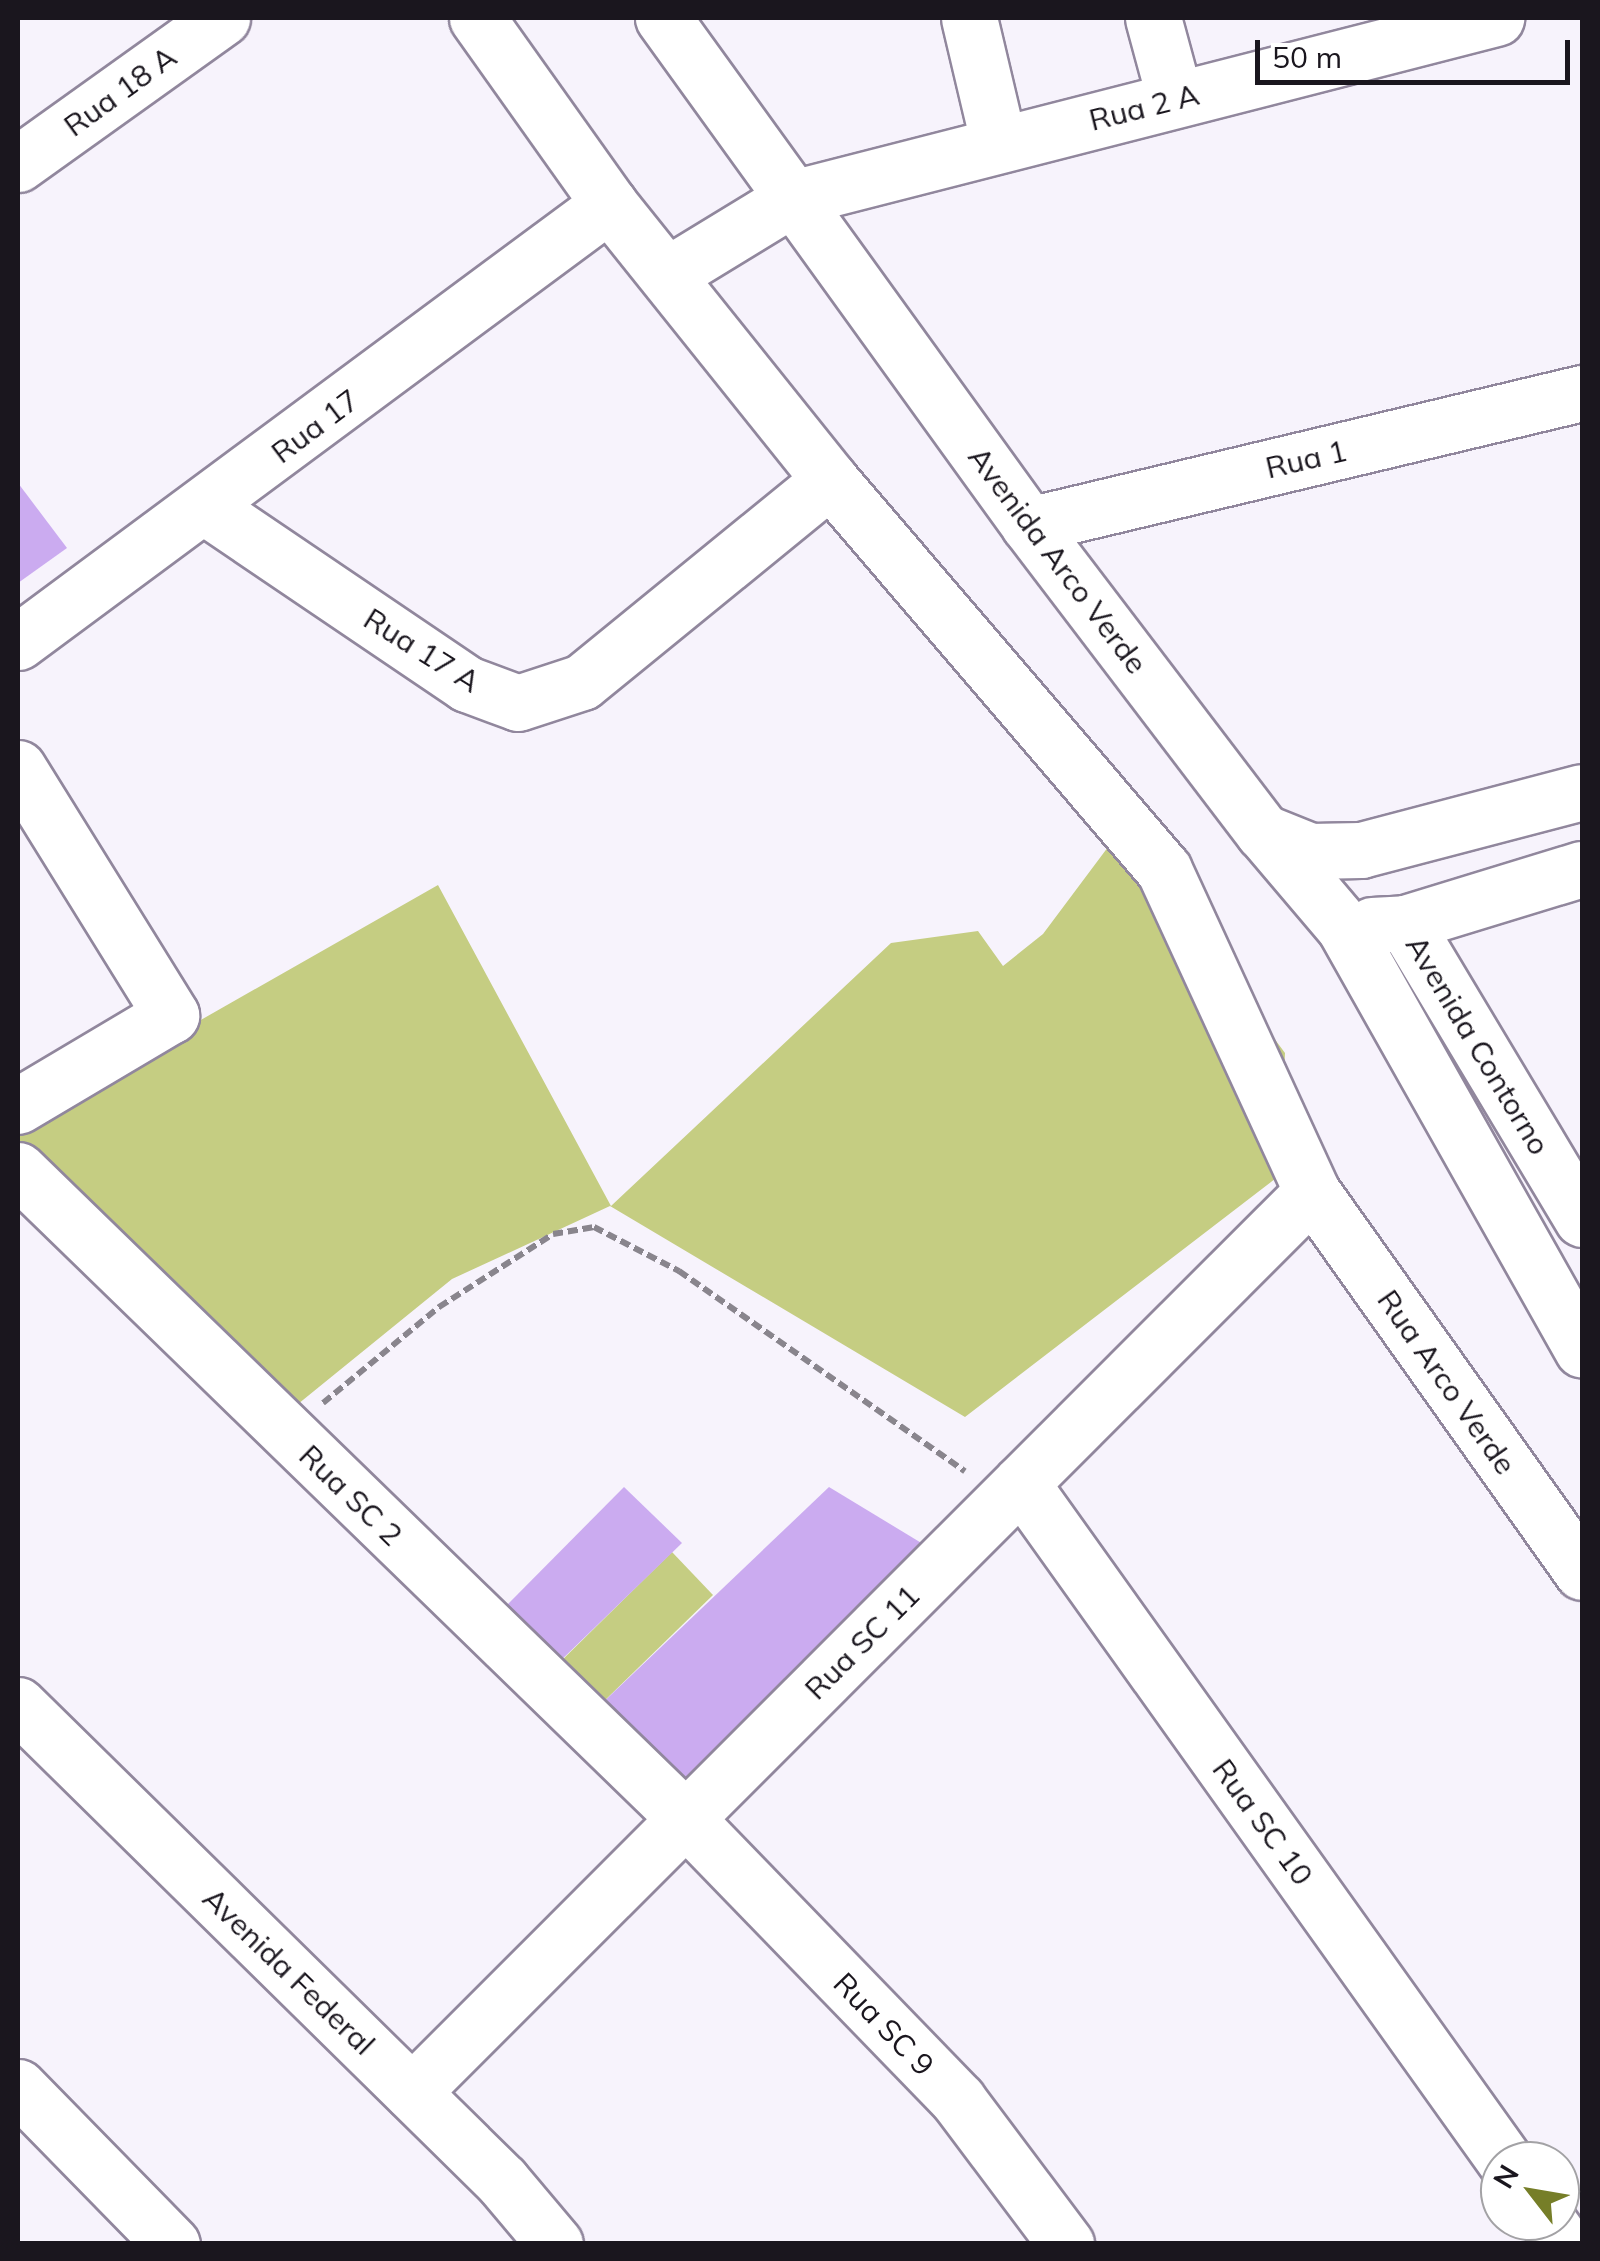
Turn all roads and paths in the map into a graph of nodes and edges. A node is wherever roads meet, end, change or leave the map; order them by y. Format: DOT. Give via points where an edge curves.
graph roads {
  1 [pos="222,18"];
  2 [pos="477,18"];
  3 [pos="663,18"];
  4 [pos="969,18"];
  5 [pos="1152,18"];
  6 [pos="1496,18"];
  7 [pos="1175,99"];
  8 [pos="999,144"];
  9 [pos="18,164"];
  10 [pos="793,198"];
  11 [pos="609,204"];
  12 [pos="667,275"];
  13 [pos="1582,392"];
  14 [pos="830,480"];
  15 [pos="207,508"];
  16 [pos="1029,525"];
  17 [pos="18,642"];
  18 [pos="18,768"];
  19 [pos="1582,792"];
  20 [pos="1263,832"];
  21 [pos="1582,869"];
  22 [pos="1404,923"];
  23 [pos="1344,927"];
  24 [pos="18,1106"];
  25 [pos="18,1170"];
  26 [pos="1312,1192"];
  27 [pos="1582,1219"];
  28 [pos="1582,1350"];
  29 [pos="287,1432"];
  30 [pos="1013,1491"];
  31 [pos="1582,1572"];
  32 [pos="18,1704"];
  33 [pos="686,1818"];
  34 [pos="18,2087"];
  35 [pos="412,2092"];
  36 [pos="958,2100"];
  37 [pos="1490,2141"];
  38 [pos="172,2244"];
  39 [pos="555,2244"];
  40 [pos="1026,2244"];
  41 [pos="1066,2244"];
  1 -- 9 [label="street, Rua 18 A"];
  2 -- 11 [label="street"];
  3 -- 10 [label="street, Avenida Arco Verde"];
  4 -- 8 [label="street"];
  5 -- 7 [label="street"];
  6 -- 7 [label="street, Rua 2 A"];
  7 -- 8 [label="street, Rua 2 A"];
  8 -- 10 [label="street, Rua 2 A"];
  10 -- 12 [label="street, Rua 2 A"];
  10 -- 16 [label="street, Avenida Arco Verde"];
  11 -- 12 [label="street"];
  11 -- 15 [label="street, Rua 17"];
  12 -- 14 [label="street"];
  13 -- 16 [label="street, Rua 1"];
  14 -- 15 [label="street, Rua 17 A" via="582,682 518,703 467,684"];
  14 -- 26 [label="street, Rua Arco Verde" via="1164,870"];
  15 -- 17 [label="street, Rua 17"];
  16 -- 20 [label="street, Avenida Arco Verde"];
  18 -- 24 [label="street" via="171,1015"];
  19 -- 20 [label="street" via="1361,850 1310,851"];
  20 -- 23 [label="street, Avenida Contorno"];
  21 -- 22 [label="street"];
  22 -- 23 [label="street"];
  22 -- 27 [label="street, Avenida Contorno"];
  23 -- 28 [label="street, Avenida Contorno"];
  25 -- 29 [label="street, Rua SC 2"];
  26 -- 30 [label="street, Rua SC 11"];
  26 -- 31 [label="street, Rua Arco Verde"];
  29 -- 30 [label="path" via="439,1308 553,1234 594,1227 694,1281"];
  29 -- 33 [label="street, Rua SC 2"];
  30 -- 33 [label="street, Rua SC 11"];
  30 -- 37 [label="street, Rua SC 10"];
  32 -- 35 [label="street, Avenida Federal"];
  33 -- 35 [label="street, Rua SC 11"];
  33 -- 36 [label="street, Rua SC 9"];
  34 -- 38 [label="street"];
  35 -- 39 [label="street, Avenida Federal"];
  36 -- 40 [label="street"];
  36 -- 41 [label="street, Rua SC 9"];
}
